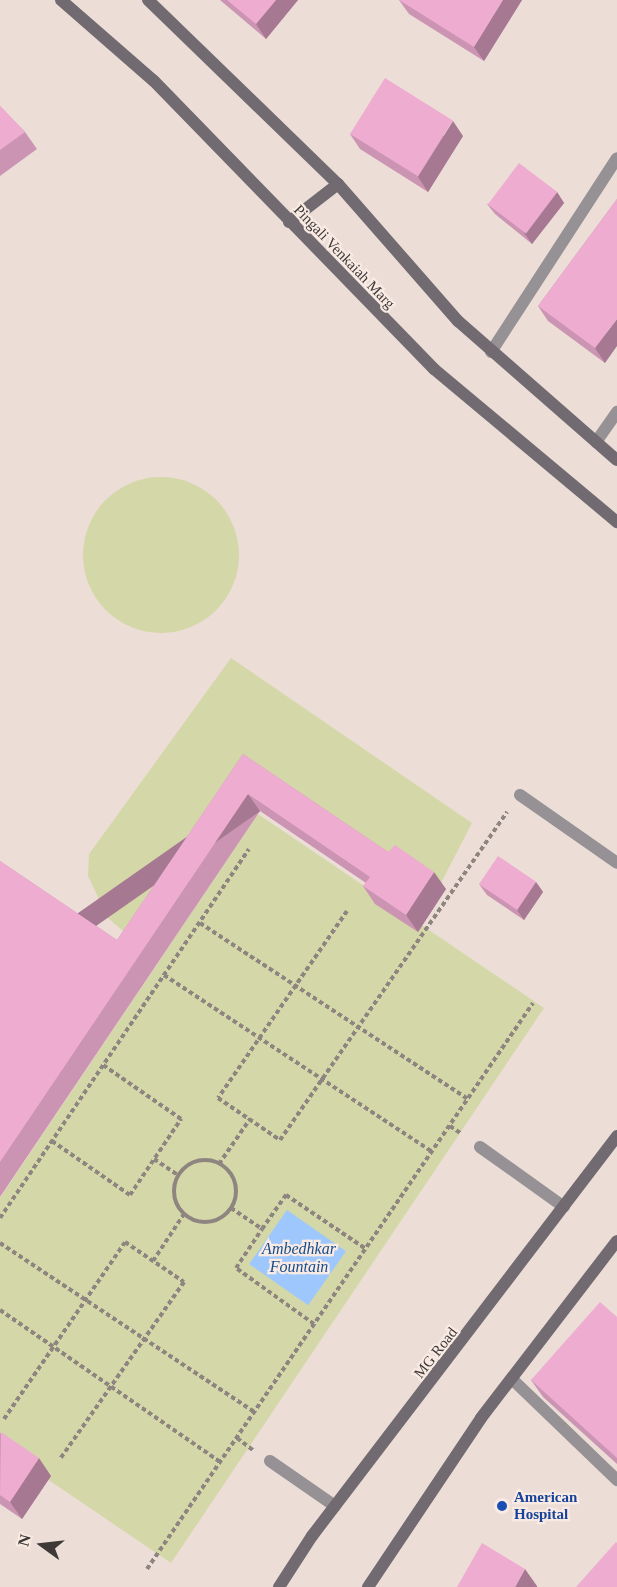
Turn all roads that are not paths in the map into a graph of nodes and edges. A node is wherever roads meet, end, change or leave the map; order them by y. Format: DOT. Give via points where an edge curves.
graph roads {
  1 [pos="61,0"];
  2 [pos="148,0"];
  3 [pos="617,158"];
  4 [pos="338,184"];
  5 [pos="289,222"];
  6 [pos="491,352"];
  7 [pos="617,412"];
  8 [pos="596,442"];
  9 [pos="617,460"];
  10 [pos="617,522"];
  11 [pos="520,795"];
  12 [pos="617,863"];
  13 [pos="617,1136"];
  14 [pos="480,1147"];
  15 [pos="564,1207"];
  16 [pos="617,1241"];
  17 [pos="512,1378"];
  18 [pos="270,1461"];
  19 [pos="617,1480"];
  20 [pos="335,1506"];
  21 [pos="279,1587"];
  22 [pos="368,1587"];
  1 -- 5 [label="street, Pingali Venkaiah Marg" via="154,81"];
  2 -- 4 [label="street"];
  3 -- 6 [label="street"];
  4 -- 5 [label="street"];
  4 -- 6 [label="street" via="397,256"];
  5 -- 10 [label="street, Pingali Venkaiah Marg" via="434,369"];
  6 -- 8 [label="street"];
  7 -- 8 [label="street"];
  8 -- 9 [label="street"];
  11 -- 12 [label="street"];
  13 -- 15 [label="street, MG Road"];
  14 -- 15 [label="street"];
  15 -- 20 [label="street, MG Road"];
  16 -- 17 [label="street"];
  17 -- 19 [label="street"];
  17 -- 22 [label="street"];
  18 -- 20 [label="street"];
  20 -- 21 [label="street, MG Road"];
}
